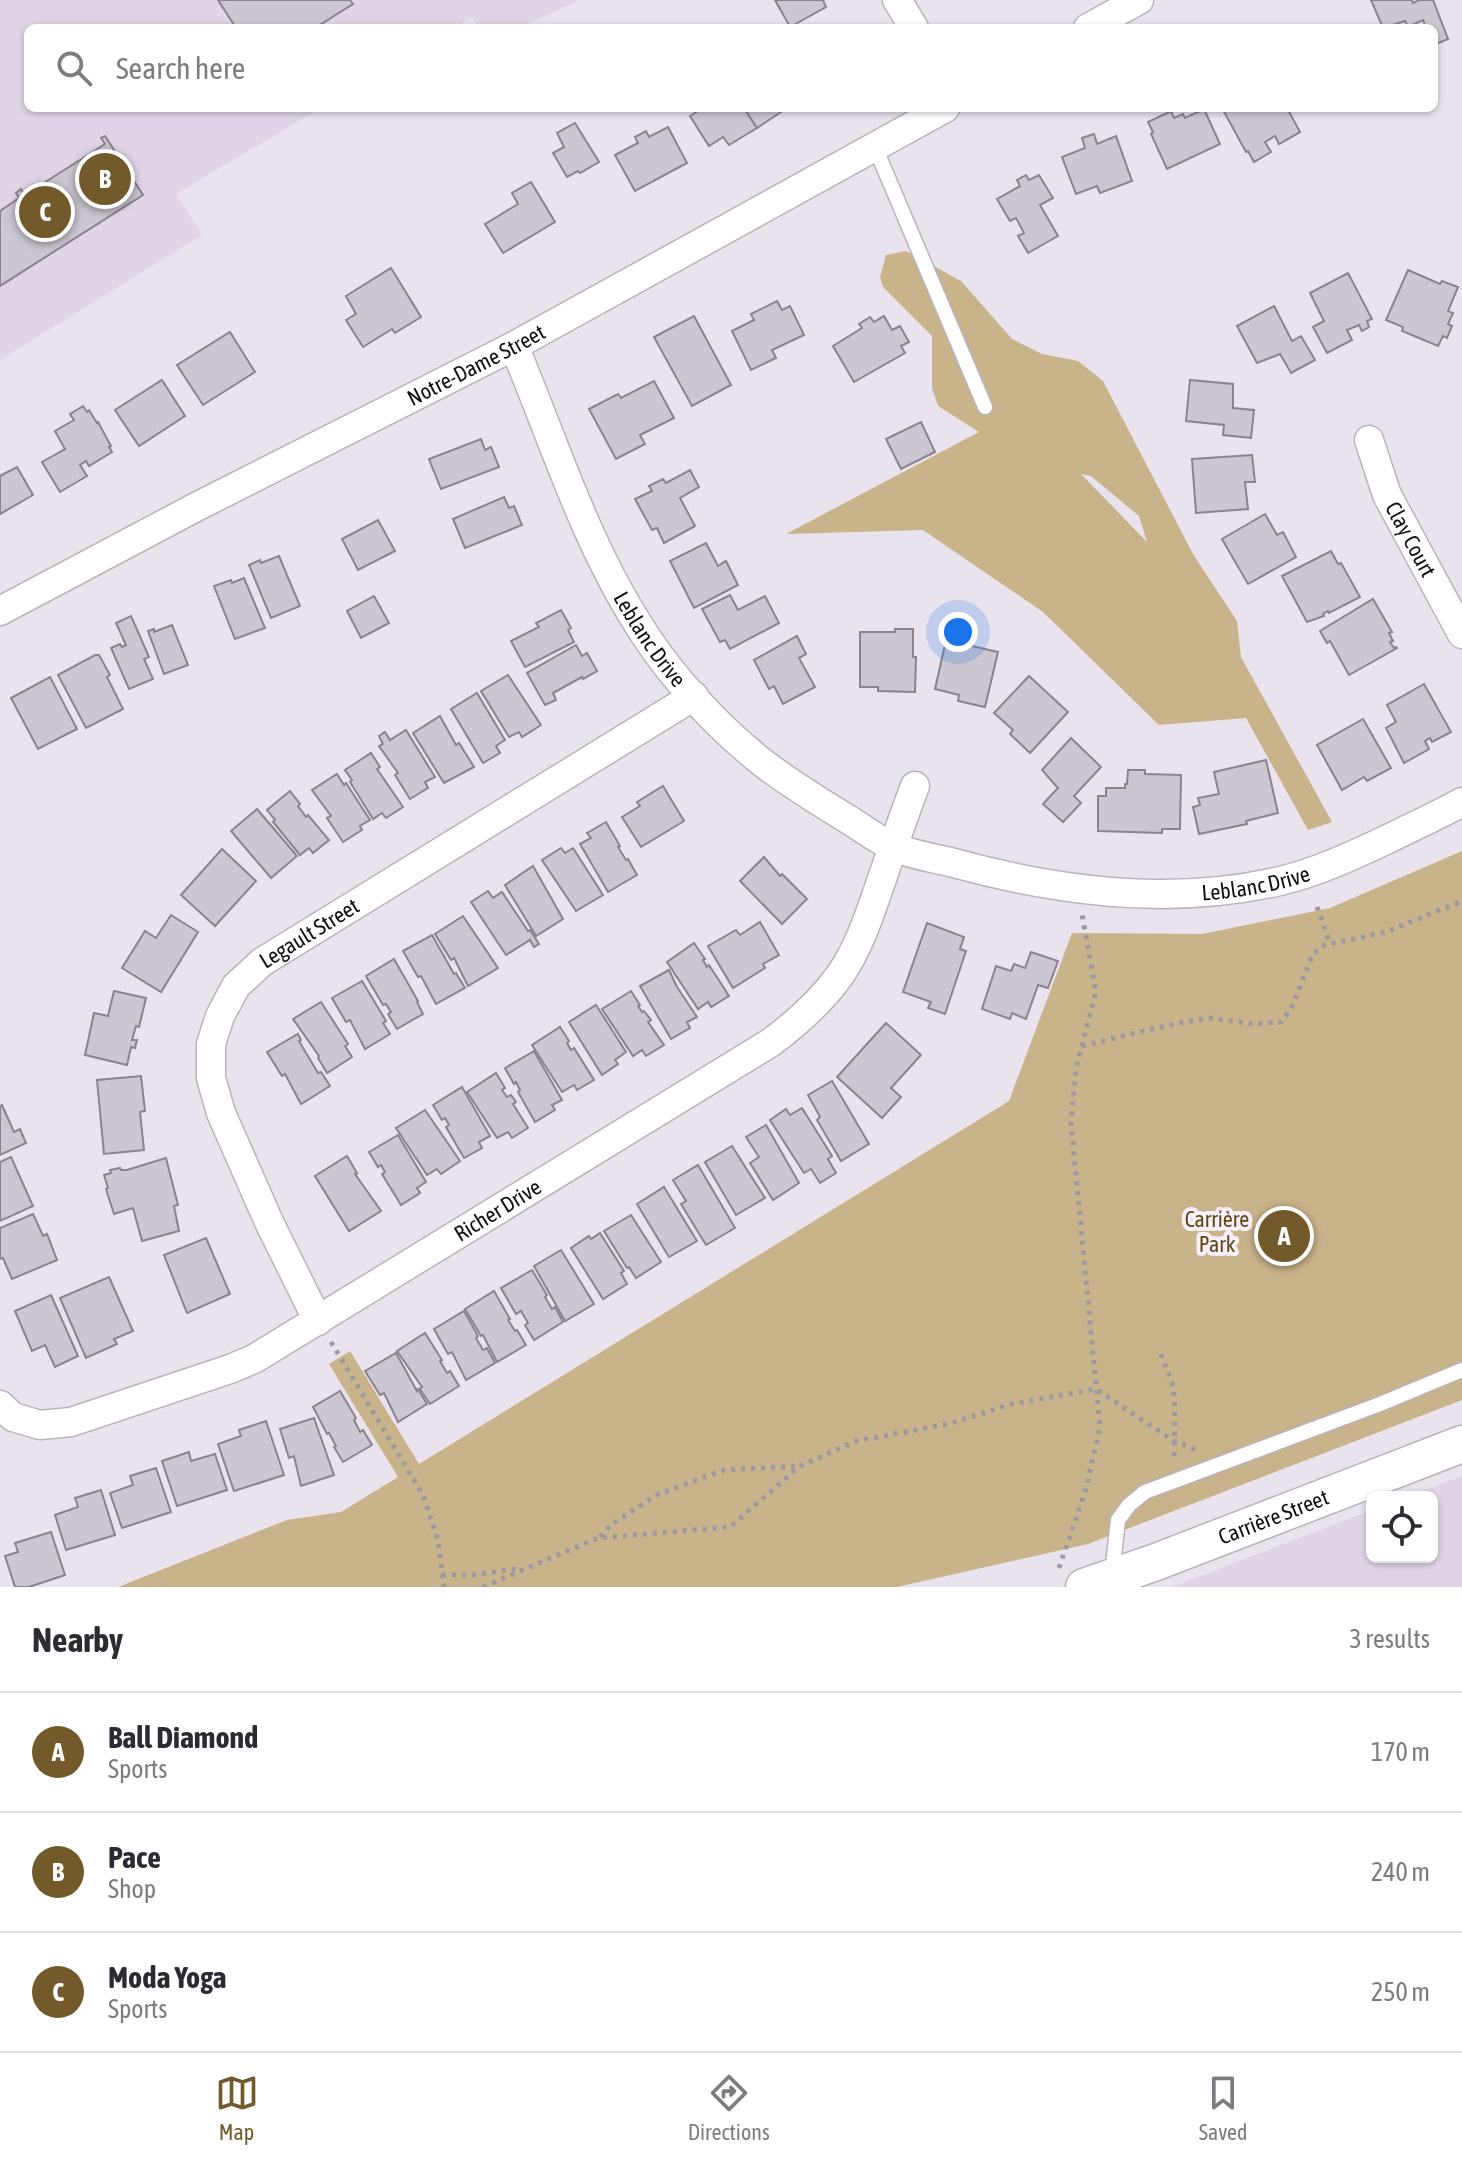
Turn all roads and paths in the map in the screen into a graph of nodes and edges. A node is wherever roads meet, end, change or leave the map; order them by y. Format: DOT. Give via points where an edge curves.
graph roads {
  1 [pos="897,0"];
  2 [pos="1139,0"];
  3 [pos="912,24"];
  4 [pos="1095,24"];
  5 [pos="938,112"];
  6 [pos="875,147"];
  7 [pos="514,346"];
  8 [pos="985,407"];
  9 [pos="1369,440"];
  10 [pos="0,611"];
  11 [pos="1462,634"];
  12 [pos="694,696"];
  13 [pos="915,786"];
  14 [pos="1462,802"];
  15 [pos="893,847"];
  16 [pos="1079,889"];
  17 [pos="1462,901"];
  18 [pos="1317,907"];
  19 [pos="1330,944"];
  20 [pos="1081,1046"];
  21 [pos="318,1321"];
  22 [pos="1161,1354"];
  23 [pos="1462,1370"];
  24 [pos="1096,1389"];
  25 [pos="0,1405"];
  26 [pos="1174,1441"];
  27 [pos="1462,1444"];
  28 [pos="1225,1462"];
  29 [pos="800,1466"];
  30 [pos="1173,1481"];
  31 [pos="598,1538"];
  32 [pos="529,1566"];
  33 [pos="442,1575"];
  34 [pos="1086,1581"];
  35 [pos="444,1587"];
  36 [pos="483,1587"];
  1 -- 3 [label="street"];
  2 -- 4 [label="street"];
  5 -- 6 [label="street, Notre-Dame Street"];
  6 -- 7 [label="street, Notre-Dame Street"];
  6 -- 8 [label="lane"];
  7 -- 10 [label="street, Notre-Dame Street"];
  7 -- 12 [label="street, Leblanc Drive" via="612,580 645,636"];
  9 -- 11 [label="street, Clay Court" via="1387,495"];
  12 -- 15 [label="street, Leblanc Drive" via="763,762"];
  12 -- 21 [label="street, Legault Street" via="262,962 236,986 211,1044 211,1078 221,1113"];
  13 -- 15 [label="street"];
  14 -- 16 [label="street, Leblanc Drive" via="1358,853 1280,881 1192,893"];
  15 -- 16 [label="street, Leblanc Drive" via="1006,878"];
  15 -- 21 [label="street, Richer Drive" via="856,947 822,998 797,1023"];
  16 -- 20 [label="path" via="1096,992"];
  17 -- 19 [label="path" via="1386,932"];
  18 -- 19 [label="path"];
  19 -- 20 [label="path" via="1313,954 1281,1022 1209,1018"];
  20 -- 24 [label="path" via="1071,1123"];
  21 -- 25 [label="street, Richer Drive" via="230,1369 71,1422 40,1425 13,1417"];
  21 -- 33 [label="path" via="423,1495 438,1540"];
  22 -- 26 [label="path" via="1173,1386"];
  23 -- 28 [label="lane"];
  24 -- 26 [label="path"];
  24 -- 29 [label="path" via="856,1441"];
  24 -- 34 [label="path" via="1100,1426 1086,1489 1058,1570"];
  26 -- 28 [label="path"];
  26 -- 30 [label="path"];
  27 -- 34 [label="street, Carrière Street"];
  28 -- 30 [label="lane"];
  29 -- 31 [label="path" via="724,1470 656,1495"];
  29 -- 31 [label="path" via="730,1527"];
  30 -- 34 [label="lane" via="1129,1505"];
  31 -- 32 [label="path"];
  32 -- 33 [label="path"];
  32 -- 36 [label="path"];
  33 -- 35 [label="path"];
}
